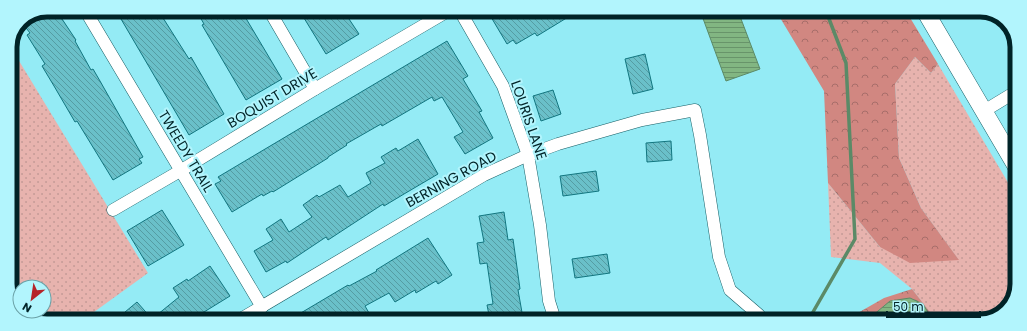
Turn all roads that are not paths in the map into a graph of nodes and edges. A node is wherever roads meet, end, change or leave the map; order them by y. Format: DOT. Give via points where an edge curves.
graph roads {
  1 [pos="89,17"];
  2 [pos="273,17"];
  3 [pos="438,17"];
  4 [pos="463,17"];
  5 [pos="929,17"];
  6 [pos="315,89"];
  7 [pos="1010,95"];
  8 [pos="984,111"];
  9 [pos="528,155"];
  10 [pos="1010,156"];
  11 [pos="180,171"];
  12 [pos="113,210"];
  13 [pos="262,307"];
  14 [pos="250,314"];
  15 [pos="553,314"];
  16 [pos="758,314"];
  1 -- 11 [label="street, TWEEDY TRAIL"];
  2 -- 6 [label="street"];
  3 -- 6 [label="street, BOQUIST DRIVE"];
  4 -- 9 [label="street, LOURIS LANE" via="503,86"];
  5 -- 8 [label="street"];
  6 -- 11 [label="street, BOQUIST DRIVE"];
  7 -- 8 [label="street"];
  8 -- 10 [label="street"];
  9 -- 13 [label="street, BERNING ROAD" via="484,175"];
  9 -- 15 [label="street, LOURIS LANE" via="549,301"];
  9 -- 16 [label="street, BERNING ROAD" via="642,120 695,110 719,257 730,290"];
  11 -- 12 [label="street, BOQUIST DRIVE"];
  11 -- 13 [label="street, TWEEDY TRAIL"];
  13 -- 14 [label="street, BERNING ROAD"];
}
